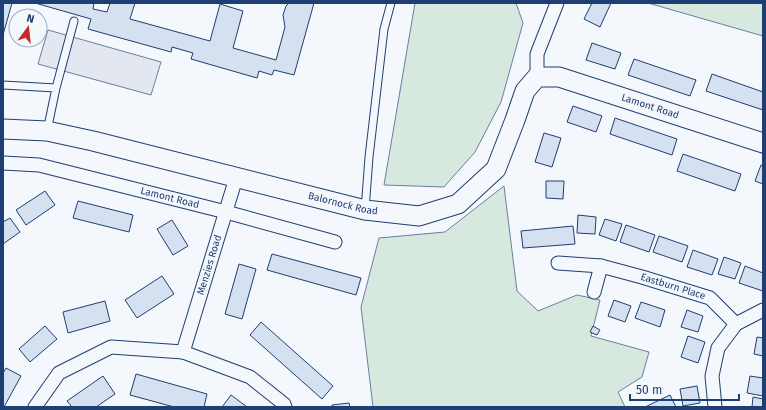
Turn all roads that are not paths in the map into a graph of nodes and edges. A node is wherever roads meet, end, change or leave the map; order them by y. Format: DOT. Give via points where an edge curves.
graph roads {
  1 [pos="391,3"];
  2 [pos="557,3"];
  3 [pos="74,21"];
  4 [pos="537,77"];
  5 [pos="3,85"];
  6 [pos="56,88"];
  7 [pos="3,128"];
  8 [pos="47,131"];
  9 [pos="763,143"];
  10 [pos="3,163"];
  11 [pos="236,178"];
  12 [pos="365,210"];
  13 [pos="226,212"];
  14 [pos="335,242"];
  15 [pos="558,263"];
  16 [pos="601,266"];
  17 [pos="594,292"];
  18 [pos="763,310"];
  19 [pos="736,324"];
  20 [pos="183,352"];
  21 [pos="35,407"];
  22 [pos="285,407"];
  23 [pos="715,407"];
  1 -- 12 [label="lane" via="384,29"];
  2 -- 4 [label="street" via="537,54"];
  3 -- 6 [label="lane"];
  4 -- 9 [label="street, Lamont Road" via="559,76"];
  4 -- 12 [label="street, Balornock Road" via="525,91 496,169 458,204 419,216"];
  5 -- 6 [label="lane"];
  6 -- 8 [label="lane"];
  7 -- 8 [label="street, Balornock Road"];
  8 -- 11 [label="street, Balornock Road"];
  10 -- 13 [label="street, Lamont Road" via="39,165"];
  11 -- 12 [label="street, Balornock Road"];
  11 -- 13 [label="street, Menzies Road"];
  13 -- 14 [label="street, Lamont Road"];
  13 -- 20 [label="street, Menzies Road"];
  15 -- 16 [label="street, Eastburn Place"];
  16 -- 17 [label="street"];
  16 -- 19 [label="street, Eastburn Place" via="710,298"];
  18 -- 19 [label="street"];
  19 -- 23 [label="street" via="718,348 712,376"];
  20 -- 21 [label="street" via="110,346 59,373"];
  20 -- 22 [label="street" via="250,377"];
}
